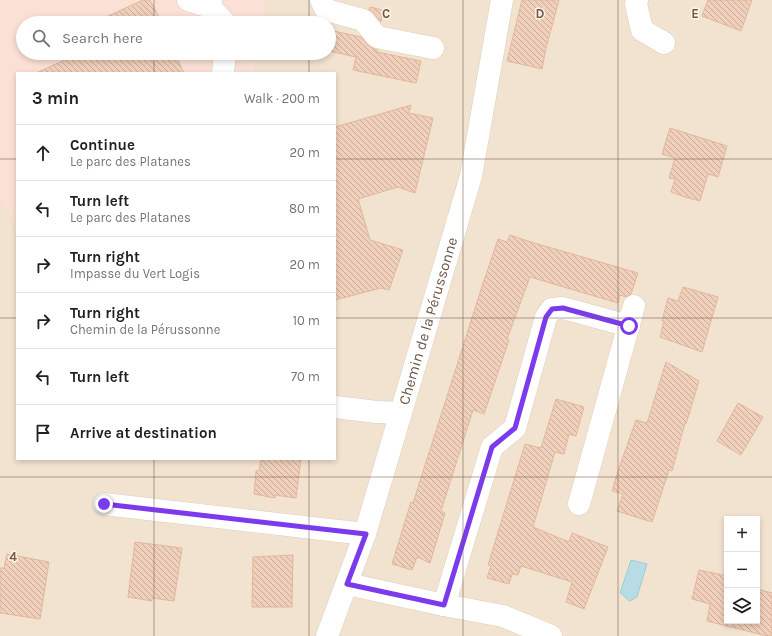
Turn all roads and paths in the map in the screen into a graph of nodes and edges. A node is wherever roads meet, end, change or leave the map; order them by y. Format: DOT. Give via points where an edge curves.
graph roads {
  1 [pos="188,0"];
  2 [pos="321,0"];
  3 [pos="502,0"];
  4 [pos="637,0"];
  5 [pos="210,3"];
  6 [pos="220,16"];
  7 [pos="664,43"];
  8 [pos="432,48"];
  9 [pos="224,60"];
  10 [pos="223,72"];
  11 [pos="336,407"];
  12 [pos="401,413"];
  13 [pos="104,504"];
  14 [pos="580,504"];
  15 [pos="366,534"];
  16 [pos="347,584"];
  17 [pos="444,605"];
  18 [pos="327,636"];
  19 [pos="551,636"];
  1 -- 5 [label="street"];
  2 -- 8 [label="street" via="326,10 363,20 377,38"];
  3 -- 12 [label="street, Chemin de la Pérussonne" via="471,176"];
  4 -- 7 [label="street" via="642,30"];
  5 -- 6 [label="street"];
  9 -- 10 [label="street"];
  11 -- 12 [label="street"];
  12 -- 15 [label="street, Chemin de la Pérussonne"];
  13 -- 15 [label="street"];
  14 -- 17 [label="street" via="631,316 552,309 546,317 515,428 492,447"];
  15 -- 16 [label="street, Chemin de la Pérussonne"];
  16 -- 17 [label="street"];
  16 -- 18 [label="street, Chemin de la Pérussonne"];
  17 -- 19 [label="street" via="503,616"];
}
